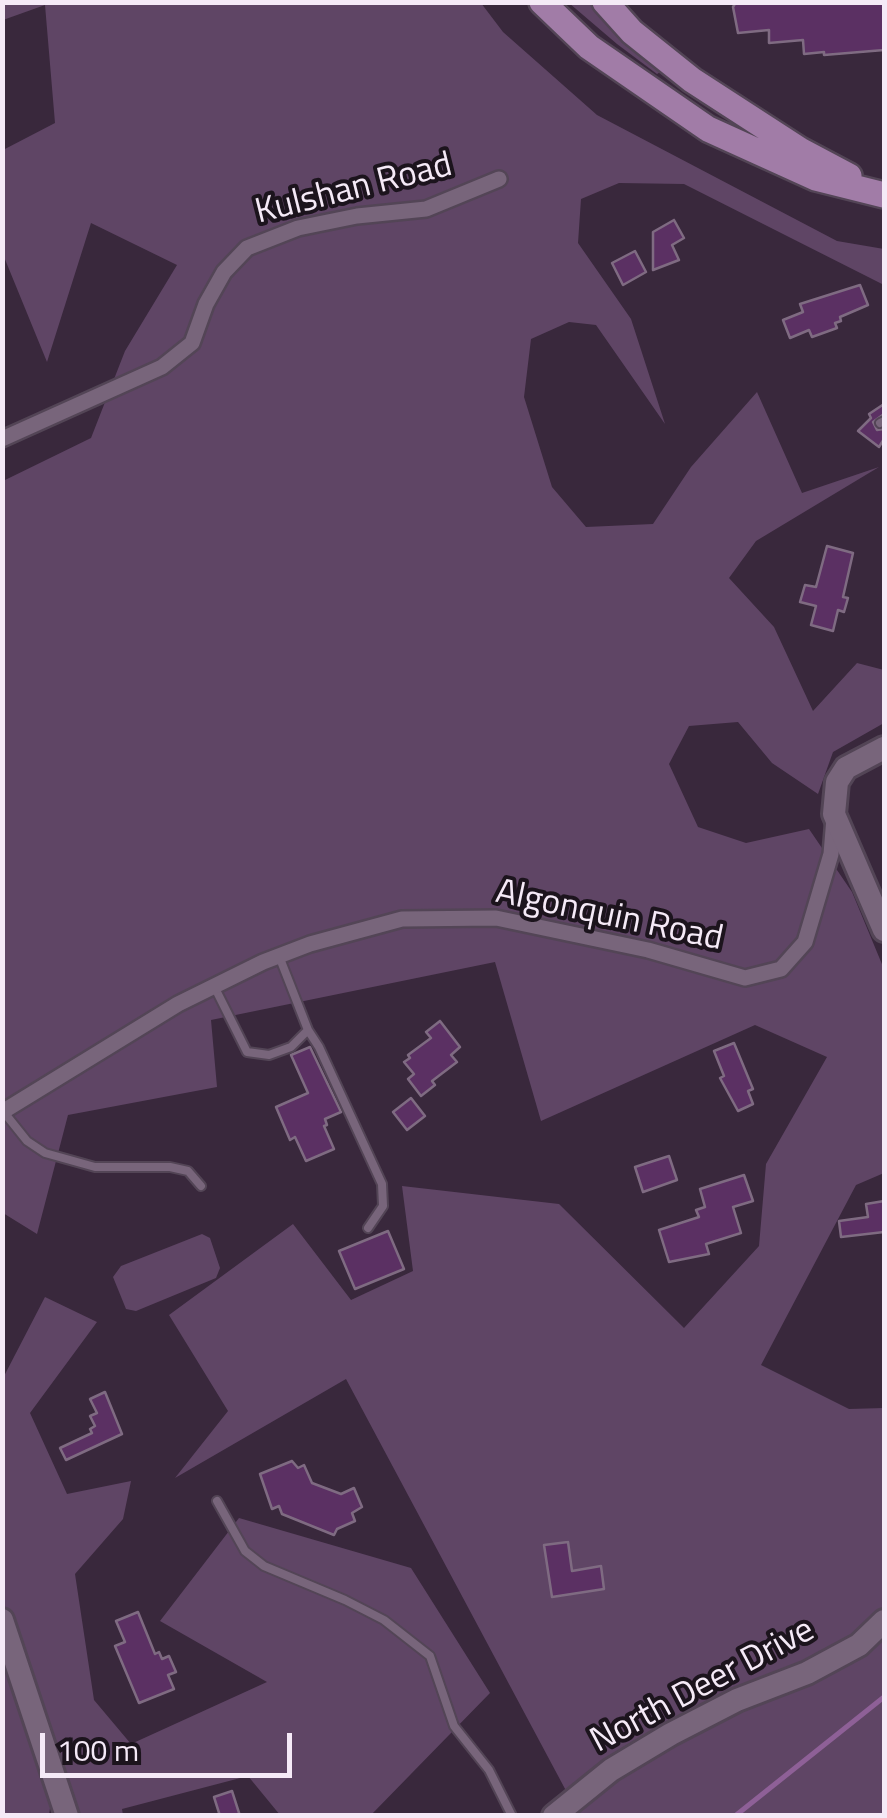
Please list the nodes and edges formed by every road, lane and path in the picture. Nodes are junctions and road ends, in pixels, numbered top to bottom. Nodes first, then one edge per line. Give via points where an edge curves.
1 (542, 2) edge
2 (605, 2) edge
3 (499, 179) dead end
4 (884, 195) edge
5 (2, 439) edge
6 (884, 748) edge
7 (834, 814) junction
8 (884, 930) edge
9 (279, 956) junction
10 (214, 986) junction
11 (308, 1030) junction
12 (3, 1112) edge
13 (201, 1186) dead end
14 (368, 1228) dead end
15 (217, 1501) dead end
16 (2, 1620) edge
17 (884, 1621) edge
18 (67, 1816) edge
19 (512, 1816) edge
20 (554, 1816) edge

1 - 4 main road via 589,47 708,129 816,178
2 - 4 main road via 723,102
3 - 5 street, Kulshan Road via 426,209 298,228 247,248 224,272 192,343 162,367
6 - 7 street via 846,768 837,782
7 - 8 street
7 - 9 street, Algonquin Road via 831,854 805,942 781,969 744,978 496,918 402,919
9 - 10 street, Algonquin Road
9 - 11 lane
10 - 11 lane via 247,1052 269,1055 292,1047
10 - 12 street, Algonquin Road
11 - 14 lane via 382,1184 383,1206
12 - 13 lane via 45,1153 95,1167 170,1167 188,1171
15 - 19 lane via 245,1551 264,1566 384,1620 430,1656 454,1726 490,1770
16 - 18 street
17 - 20 street, North Deer Drive via 859,1645 737,1700 611,1770

